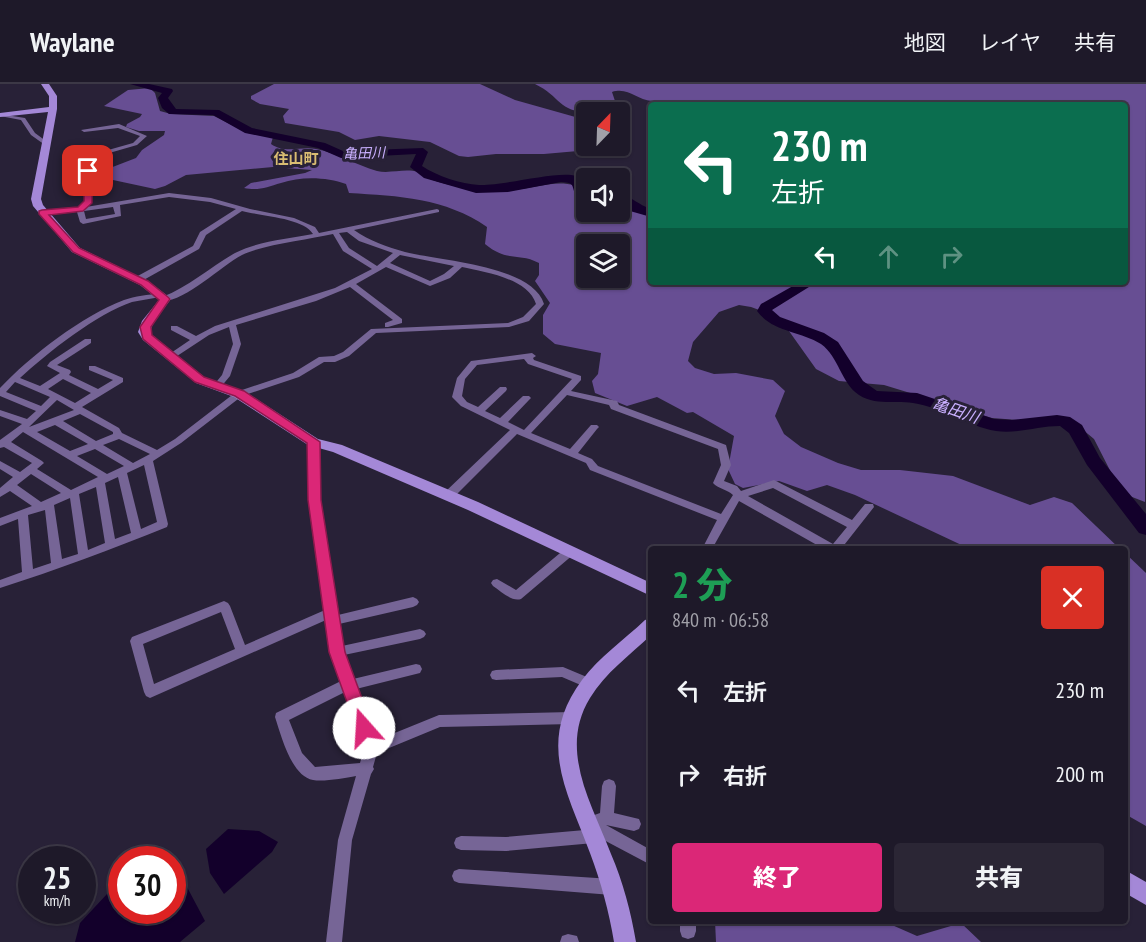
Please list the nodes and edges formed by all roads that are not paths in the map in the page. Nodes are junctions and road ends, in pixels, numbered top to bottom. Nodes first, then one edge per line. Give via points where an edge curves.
1 (45, 84) edge
2 (53, 109) junction
3 (0, 115) edge
4 (84, 130) dead end
5 (47, 144) junction
6 (116, 205) junction
7 (80, 209) junction
8 (241, 209) junction
9 (437, 211) dead end
10 (42, 213) junction
11 (349, 230) junction
12 (335, 232) junction
13 (317, 236) junction
14 (399, 252) junction
15 (385, 264) junction
16 (461, 264) junction
17 (376, 269) junction
18 (137, 280) junction
19 (349, 284) junction
20 (162, 297) junction
21 (232, 324) junction
22 (174, 328) dead end
23 (374, 331) junction
24 (197, 340) junction
25 (87, 341) dead end
26 (171, 357) junction
27 (92, 368) dead end
28 (62, 375) junction
29 (13, 378) junction
30 (217, 386) junction
31 (503, 389) dead end
32 (41, 390) junction
33 (566, 392) junction
34 (0, 393) edge
35 (98, 393) junction
36 (239, 394) junction
37 (56, 396) junction
38 (526, 398) dead end
39 (40, 409) junction
40 (77, 409) junction
41 (479, 411) junction
42 (0, 413) edge
43 (56, 421) junction
44 (502, 422) junction
45 (28, 427) junction
46 (594, 427) dead end
47 (521, 432) junction
48 (119, 435) junction
49 (3, 440) edge
50 (313, 442) junction
51 (94, 445) junction
52 (572, 454) junction
53 (70, 455) junction
54 (153, 457) junction
55 (0, 464) edge
56 (128, 469) junction
57 (31, 470) junction
58 (20, 477) junction
59 (103, 480) junction
60 (9, 485) junction
61 (0, 493) edge
62 (72, 494) junction
63 (449, 495) junction
64 (739, 496) junction
65 (45, 505) junction
66 (869, 507) dead end
67 (23, 514) junction
68 (3, 518) edge
69 (724, 519) junction
70 (854, 526) junction
71 (137, 536) junction
72 (111, 546) junction
73 (709, 546) edge
74 (829, 546) edge
75 (837, 546) edge
76 (570, 551) junction
77 (84, 556) junction
78 (57, 566) junction
79 (28, 575) junction
80 (497, 583) dead end
81 (0, 584) edge
82 (648, 589) edge
83 (413, 602) dead end
84 (333, 617) junction
85 (648, 628) edge
86 (420, 634) dead end
87 (242, 651) junction
88 (337, 652) junction
89 (416, 669) dead end
90 (496, 675) dead end
91 (590, 684) junction
92 (348, 685) junction
93 (571, 718) junction
94 (371, 749) junction
95 (367, 769) junction
96 (609, 786) dead end
97 (634, 824) dead end
98 (597, 826) junction
99 (461, 843) dead end
100 (648, 856) edge
101 (459, 876) dead end
102 (1128, 883) edge
103 (612, 887) junction
104 (1146, 894) edge
105 (334, 942) edge
106 (625, 942) edge

1 - 2 street via 53,96
2 - 3 street
2 - 5 street
3 - 5 street via 23,119 33,134
4 - 7 street via 118,126 144,136 135,144 89,157 88,201
5 - 10 street via 36,199
6 - 7 street
6 - 7 street via 119,215 83,222
6 - 8 street via 169,195 211,200
7 - 10 street
8 - 13 street via 292,219 313,228
8 - 18 street via 203,234 196,247
9 - 11 street
10 - 18 street via 76,250
11 - 12 street
11 - 14 street via 358,239
12 - 13 street
12 - 17 street via 346,249
13 - 20 street via 245,251 181,294
14 - 15 street
14 - 16 street
15 - 16 street via 430,284
15 - 17 street
16 - 23 street via 521,282 538,298 538,308 526,319 509,325
17 - 19 street
18 - 20 street
19 - 21 street
19 - 23 street via 399,321
20 - 26 street via 144,332
20 - 29 street via 128,301 64,340
21 - 24 street
21 - 30 street via 237,344 226,376
22 - 24 street
23 - 36 street via 346,354 335,359 322,358 296,375
24 - 26 street
25 - 28 street via 51,366 67,372
26 - 30 street via 200,380
27 - 35 street via 120,380
28 - 32 street
28 - 35 street
29 - 32 street
29 - 34 street
30 - 36 street
31 - 41 street
32 - 37 street
33 - 41 street via 578,378 531,362 529,357 476,363 459,383 457,397
33 - 47 street
33 - 64 street via 614,403 614,407 723,447 726,465 718,483
34 - 39 street
35 - 40 street
36 - 50 street
36 - 54 street
37 - 39 street
37 - 40 street
38 - 44 street
39 - 45 street
40 - 43 street
40 - 48 street
41 - 44 street
42 - 45 street
43 - 45 street
43 - 51 street
44 - 47 street
45 - 49 street
45 - 53 street
46 - 52 street
47 - 52 street
47 - 63 street
48 - 51 street
48 - 54 street
49 - 57 street via 39,463
50 - 63 street via 337,448
50 - 84 street via 315,500
51 - 53 street
51 - 56 street
52 - 69 street via 589,460 594,468
53 - 59 street
54 - 56 street
54 - 71 street via 163,524
55 - 58 street
56 - 59 street
56 - 71 street
57 - 58 street
57 - 62 street
58 - 60 street
59 - 62 street
59 - 72 street
60 - 61 street
60 - 65 street
62 - 65 street
62 - 77 street
63 - 76 street
64 - 69 street
64 - 70 street via 774,484
64 - 74 street
65 - 67 street
65 - 78 street
66 - 70 street
67 - 68 street
67 - 79 street
69 - 73 street
70 - 75 street
71 - 72 street
72 - 77 street
76 - 80 street via 517,596
76 - 82 street
77 - 78 street
78 - 79 street
79 - 81 street
83 - 84 street
84 - 87 street
84 - 88 street
85 - 91 street
86 - 88 street
87 - 87 street via 150,692 136,641 224,606
88 - 92 street
89 - 92 street
90 - 91 street via 563,672
91 - 93 street
92 - 94 street
92 - 95 street via 281,717 299,762 308,772
93 - 94 street via 439,721
93 - 98 street via 566,744 571,782
94 - 95 street
95 - 105 street via 345,840
96 - 98 street
97 - 98 street
98 - 99 street via 506,844
98 - 100 street
98 - 103 street
101 - 103 street
102 - 104 street
103 - 106 street

